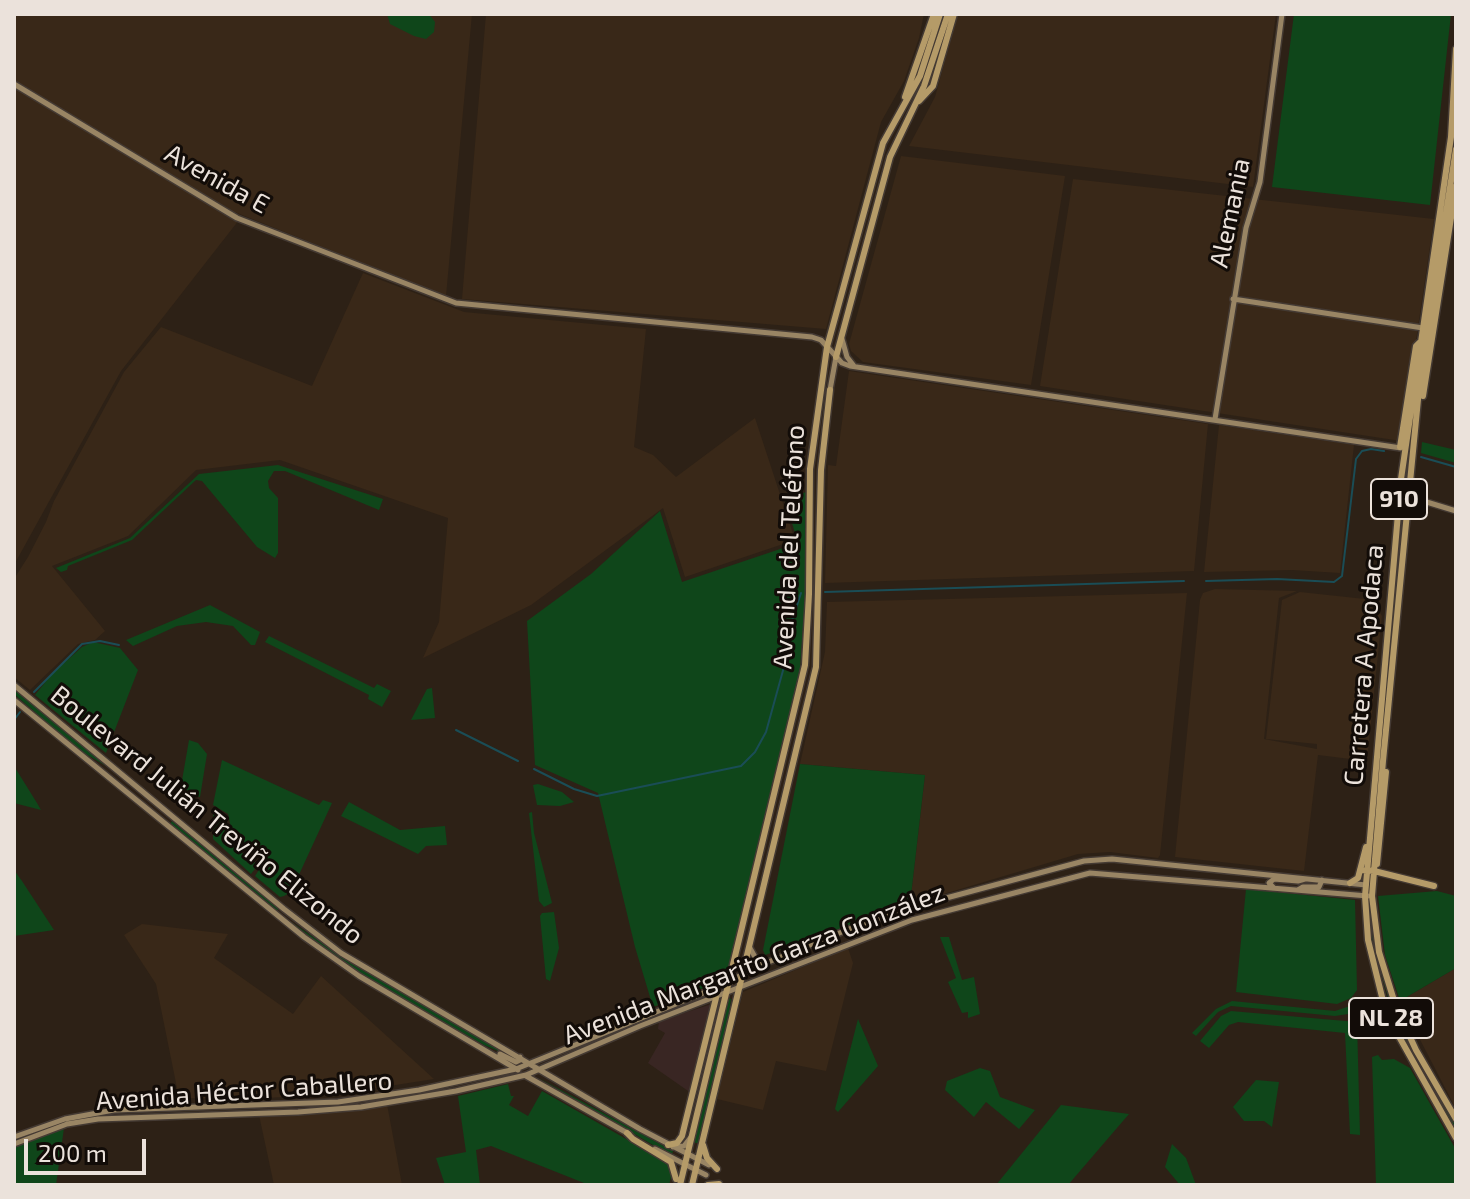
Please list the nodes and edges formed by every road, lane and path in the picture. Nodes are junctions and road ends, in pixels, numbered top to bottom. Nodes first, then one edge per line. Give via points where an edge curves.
1 (934, 14) edge
2 (940, 14) edge
3 (951, 14) edge
4 (1282, 14) edge
5 (1456, 49) edge
6 (1456, 59) edge
7 (924, 78) junction
8 (14, 84) edge
9 (916, 103) junction
10 (903, 107) junction
11 (1456, 149) edge
12 (1456, 186) edge
13 (1233, 299) junction
14 (1423, 328) junction
15 (841, 336) junction
16 (1421, 344) junction
17 (827, 347) junction
18 (836, 357) junction
19 (855, 367) junction
20 (830, 390) joint
21 (1417, 418) junction
22 (1215, 419) junction
23 (1402, 448) junction
24 (1404, 496) junction
25 (1456, 511) edge
26 (820, 593) junction
27 (809, 594) junction
28 (1399, 630) dead end
29 (14, 685) edge
30 (14, 700) edge
31 (1367, 871) junction
32 (1306, 878) junction
33 (1322, 880) junction
34 (1350, 883) junction
35 (1369, 886) junction
36 (1434, 886) dead end
37 (1276, 889) junction
38 (1298, 891) junction
39 (1369, 896) junction
40 (750, 948) junction
41 (766, 963) junction
42 (743, 974) junction
43 (730, 982) junction
44 (740, 988) junction
45 (727, 993) junction
46 (716, 998) junction
47 (480, 1046) junction
48 (519, 1055) junction
49 (502, 1059) junction
50 (530, 1063) junction
51 (516, 1069) junction
52 (538, 1069) junction
53 (499, 1073) junction
54 (526, 1075) junction
55 (194, 1108) junction
56 (194, 1116) junction
57 (1456, 1119) edge
58 (627, 1133) junction
59 (694, 1133) junction
60 (14, 1137) edge
61 (703, 1138) junction
62 (1456, 1138) edge
63 (14, 1144) edge
64 (670, 1146) junction
65 (688, 1155) junction
66 (698, 1160) junction
67 (685, 1166) junction
68 (713, 1167) joint
69 (695, 1170) junction
70 (706, 1175) dead end
71 (676, 1183) edge
72 (719, 1184) edge
73 (692, 1185) edge
74 (708, 1185) edge

1 - 10 main road
2 - 7 main road, Avenida del Teléfono
3 - 7 main road, Avenida del Teléfono
3 - 9 main road via 933,86
4 - 13 main road, Alemania via 1260,182
5 - 6 main road, 910
6 - 14 main road, Carretera A Apodaca / 910
7 - 9 main road, Avenida del Teléfono
7 - 10 main road, Avenida del Teléfono
8 - 17 main road, Avenida E via 237,218 456,303 812,337
9 - 15 main road, Avenida del Teléfono via 890,157
10 - 17 main road, Avenida del Teléfono via 880,152
11 - 14 main road, Carretera A Apodaca / 910
12 - 21 main road
13 - 14 main road
13 - 22 main road, Alemania
14 - 16 main road, Carretera A Apodaca / 910
15 - 18 main road, Avenida del Teléfono
15 - 19 main road
16 - 21 main road, Carretera A Apodaca / 910
16 - 23 main road, Carretera A Apodaca / 910
17 - 18 main road
17 - 27 main road, Avenida del Teléfono via 810,469
18 - 19 main road
18 - 20 main road, Avenida del Teléfono
19 - 22 main road
20 - 26 main road, Avenida del Teléfono via 821,470
21 - 24 main road, Carretera A Apodaca / 910
22 - 23 main road
23 - 24 main road, Carretera A Apodaca / 910
24 - 25 main road
24 - 31 main road, Carretera A Apodaca / 910
24 - 31 main road, Carretera A Apodaca / 910
26 - 27 main road
26 - 40 main road, Avenida del Teléfono via 816,667
27 - 43 main road, Avenida del Teléfono via 805,665
28 - 31 main road via 1379,855
29 - 48 main road, Boulevard Julián Treviño Elizondo via 320,937
30 - 47 main road, Boulevard Julián Treviño Elizondo via 304,937 359,976
31 - 34 main road
31 - 35 main road, Carretera A Apodaca / 910
31 - 36 main road
32 - 33 main road, Avenida Margarito Garza González
32 - 37 main road via 1274,879 1269,883
32 - 41 main road, Avenida Margarito Garza González via 1092,860 909,908
33 - 34 main road, Avenida Margarito Garza González
33 - 38 main road via 1319,887
34 - 35 main road, Avenida Margarito Garza González
35 - 39 main road, NL 28
37 - 38 main road, Avenida Margarito Garza González
37 - 44 main road, Avenida Margarito Garza González via 1090,873 912,920
38 - 39 main road, Avenida Margarito Garza González
39 - 57 main road, NL 28 via 1396,1007
39 - 62 main road, NL 28 via 1368,940 1383,1001
40 - 41 main road
40 - 42 main road, Avenida del Teléfono
41 - 42 main road, Avenida Margarito Garza González
42 - 43 main road, Avenida Margarito Garza González
42 - 44 main road, Avenida del Teléfono
43 - 45 main road, Avenida del Teléfono
43 - 50 main road, Avenida Margarito Garza González
44 - 45 main road, Avenida Margarito Garza González
44 - 61 main road, Avenida del Teléfono
45 - 46 main road, Avenida Margarito Garza González
45 - 59 main road, Avenida del Teléfono
46 - 52 main road, Avenida Margarito Garza González
46 - 64 main road via 682,1136
47 - 48 main road via 516,1062
47 - 49 main road, Boulevard Julián Treviño Elizondo
48 - 50 main road, Boulevard Julián Treviño Elizondo
49 - 51 main road, Boulevard Julián Treviño Elizondo
49 - 53 main road
50 - 51 main road, Avenida Margarito Garza González
50 - 52 main road, Boulevard Julián Treviño Elizondo
51 - 53 main road, Avenida Héctor Caballero
51 - 54 main road, Boulevard Julián Treviño Elizondo
52 - 54 main road, Avenida Margarito Garza González
52 - 64 main road, Boulevard Julián Treviño Elizondo
53 - 55 main road, Avenida Héctor Caballero via 338,1102
54 - 56 main road, Avenida Héctor Caballero via 361,1107
54 - 58 main road, Boulevard Julián Treviño Elizondo
55 - 56 main road
55 - 60 main road, Avenida Héctor Caballero via 90,1113
56 - 63 main road, Avenida Héctor Caballero via 98,1119 67,1124
58 - 67 main road, Boulevard Julián Treviño Elizondo
58 - 71 main road via 671,1162
59 - 64 main road via 684,1146
59 - 65 main road, Avenida del Teléfono
61 - 66 main road, Avenida del Teléfono
61 - 68 main road
64 - 65 main road, Boulevard Julián Treviño Elizondo
65 - 66 main road, Boulevard Julián Treviño Elizondo
65 - 67 main road, Avenida del Teléfono
66 - 68 main road, Boulevard Julián Treviño Elizondo
66 - 69 main road, Avenida del Teléfono
67 - 69 main road, Boulevard Julián Treviño Elizondo
67 - 71 main road, Avenida del Teléfono
69 - 70 main road, Boulevard Julián Treviño Elizondo
69 - 73 main road, Avenida del Teléfono
72 - 74 main road

